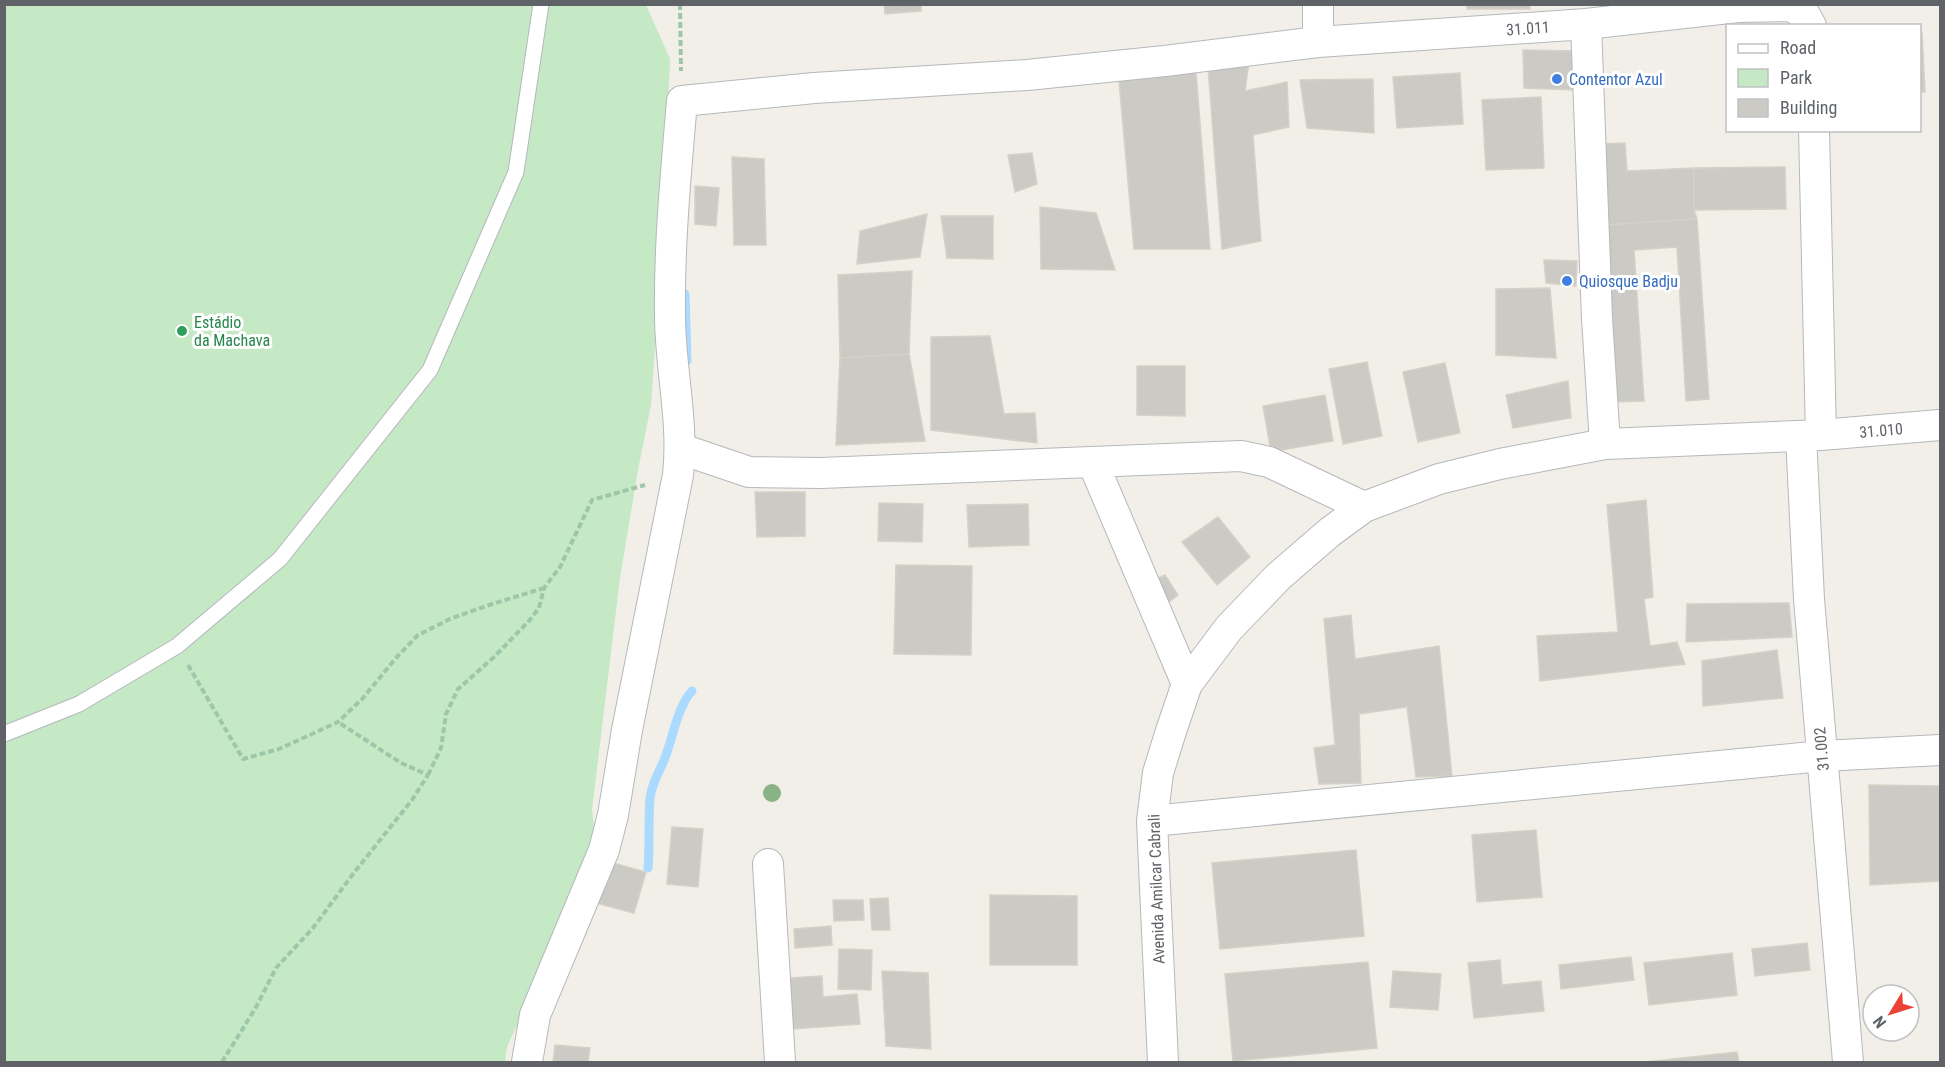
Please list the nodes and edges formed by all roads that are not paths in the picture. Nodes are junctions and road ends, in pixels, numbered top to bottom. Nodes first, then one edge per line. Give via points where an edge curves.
1 (541, 4) edge
2 (1318, 4) edge
3 (1738, 6) edge
4 (1586, 24) junction
5 (1810, 24) edge
6 (1318, 42) junction
7 (1814, 132) edge
8 (1941, 425) edge
9 (1811, 435) junction
10 (1605, 444) junction
11 (680, 462) junction
12 (1093, 463) junction
13 (1364, 507) junction
14 (1187, 684) junction
15 (4, 734) edge
16 (1941, 750) edge
17 (1821, 756) junction
18 (1152, 821) junction
19 (768, 864) dead end
20 (526, 1062) edge
21 (780, 1062) edge
22 (1163, 1062) edge
23 (1848, 1062) edge

1 - 15 lane via 516,172 430,370 280,559 177,646 80,704
2 - 6 street
3 - 4 street, 31.011
3 - 5 street, 31.011 via 1791,6 1805,15
4 - 6 street, 31.011
4 - 10 street
6 - 11 street, 31.011 via 1027,75 814,88 682,101 670,317
7 - 9 street, 31.002
8 - 9 street, 31.010
9 - 10 street, 31.010
9 - 17 street, 31.002 via 1809,599
10 - 13 street, Avenida Amilcar Cabrali via 1439,479
11 - 12 street via 748,472 821,473
11 - 20 street via 613,815 604,850 535,1016
12 - 13 street via 1241,456 1269,462
12 - 14 street
13 - 14 street, Avenida Amilcar Cabrali via 1278,576 1229,627
14 - 18 street, Avenida Amilcar Cabrali via 1158,773
16 - 17 street
17 - 18 street
17 - 23 street, 31.002
18 - 22 street, Avenida Amilcar Cabrali
19 - 21 street

